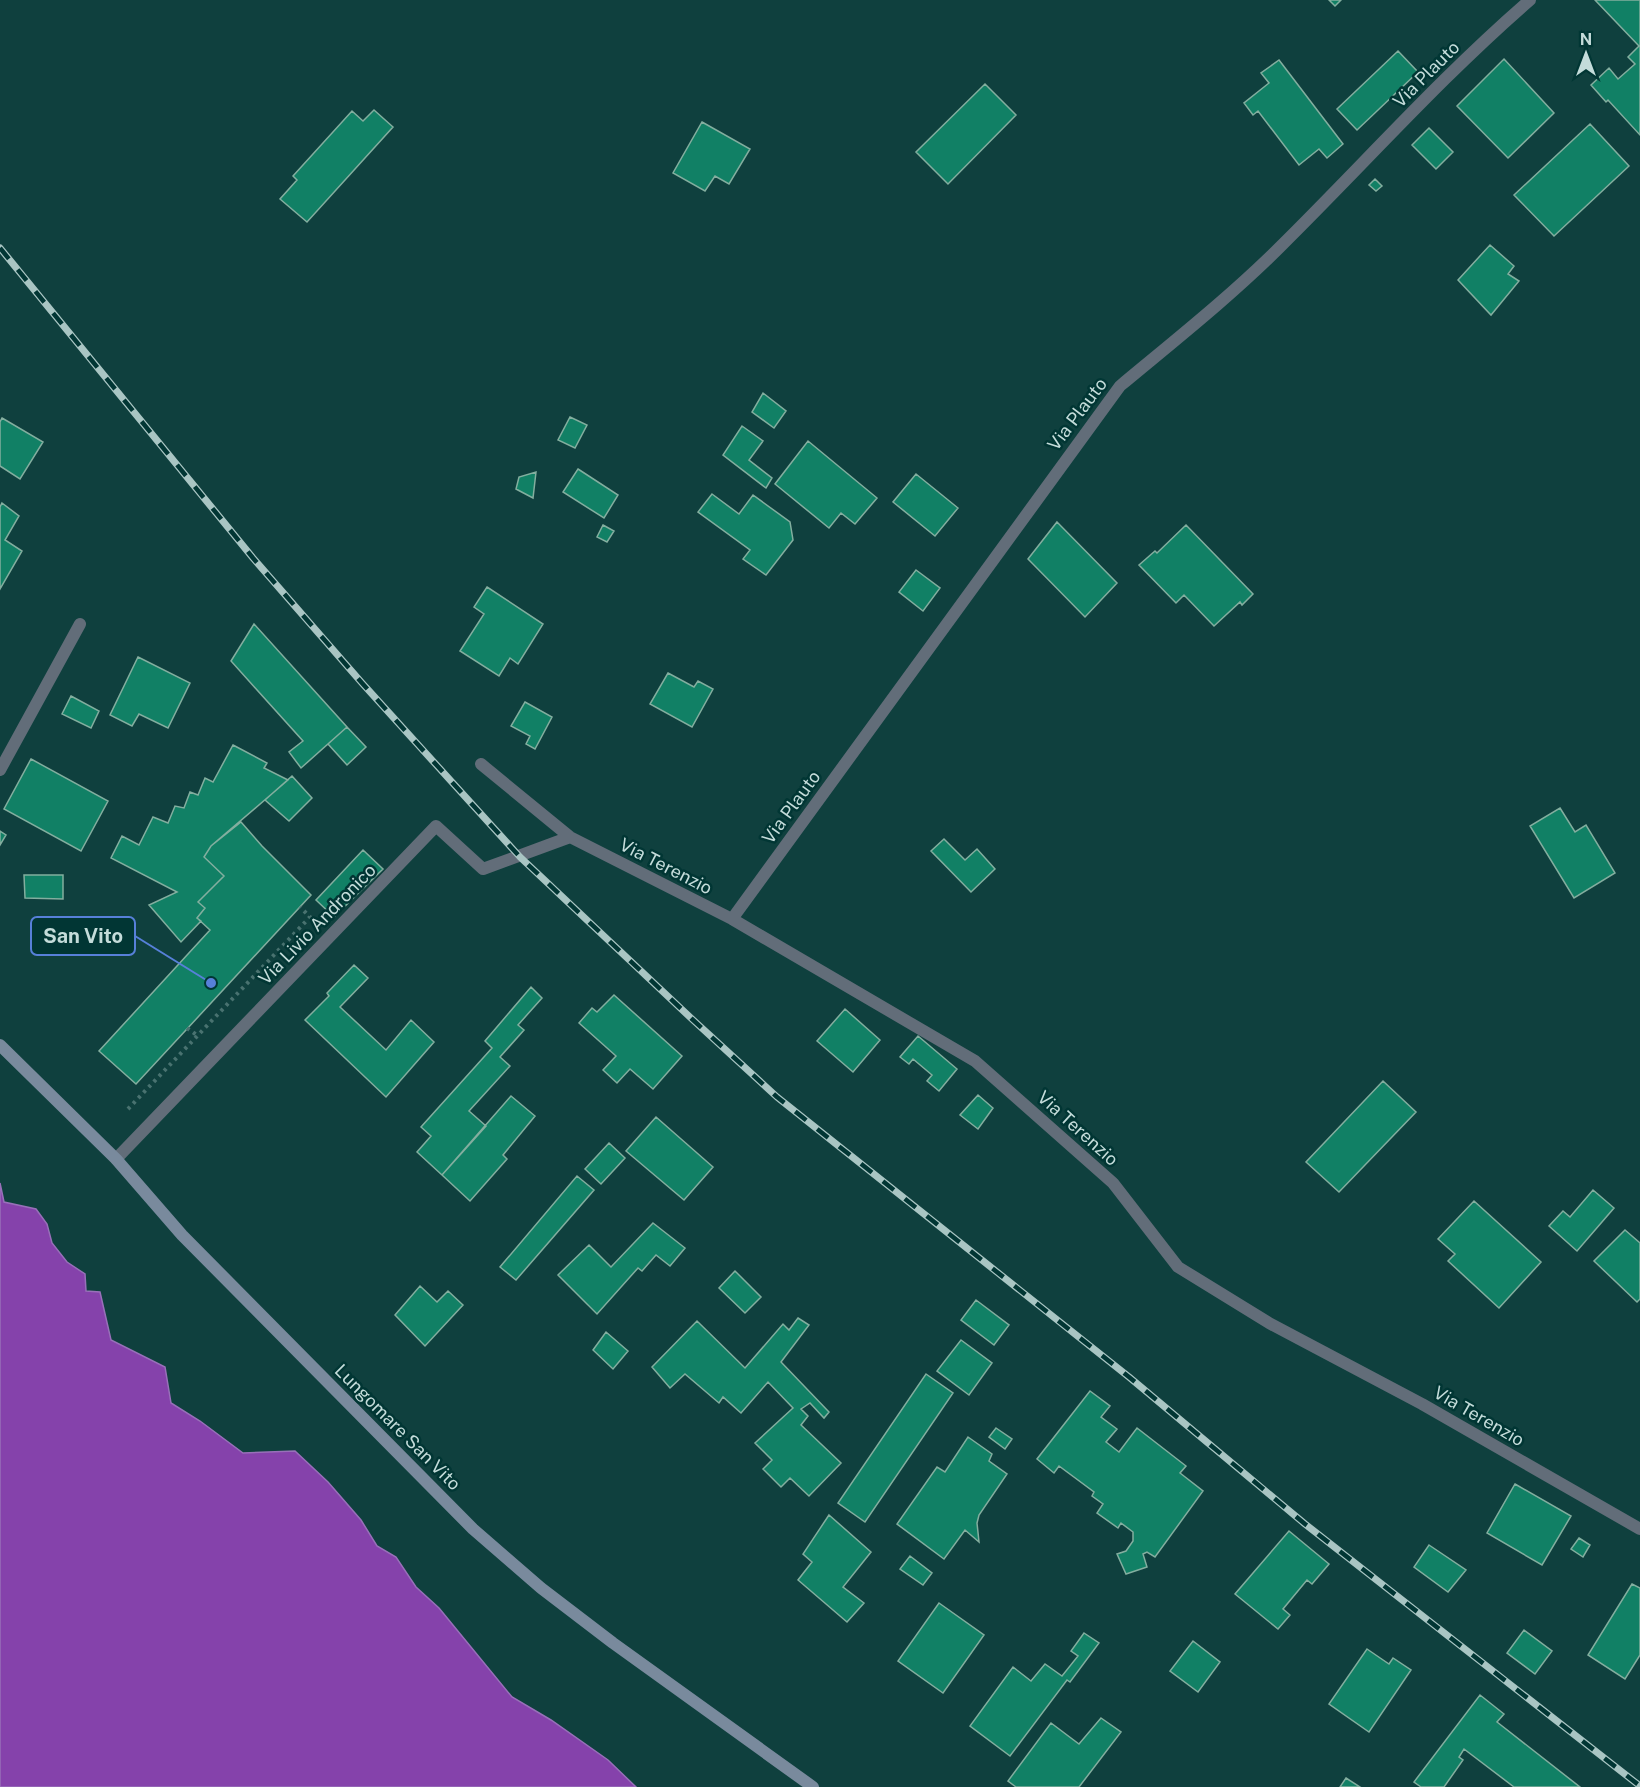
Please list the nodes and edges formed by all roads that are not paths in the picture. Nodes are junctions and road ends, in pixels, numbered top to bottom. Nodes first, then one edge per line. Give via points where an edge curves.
1 (1530, 0) edge
2 (80, 624) dead end
3 (481, 764) dead end
4 (0, 770) edge
5 (570, 837) junction
6 (732, 919) junction
7 (0, 1045) edge
8 (116, 1159) junction
9 (1640, 1529) edge
10 (813, 1787) edge

1 - 6 street, Via Plauto via 1491,34 1280,249 1120,386
2 - 4 street
3 - 5 street, Via Terenzio
5 - 6 street, Via Terenzio
5 - 8 street, Via Livio Andronico via 483,869 436,826
6 - 9 street, Via Terenzio via 975,1060 1113,1183 1178,1267 1269,1323 1422,1404
7 - 8 main road, Lungomare San Vito
8 - 10 main road, Lungomare San Vito via 182,1235 472,1529 595,1630

